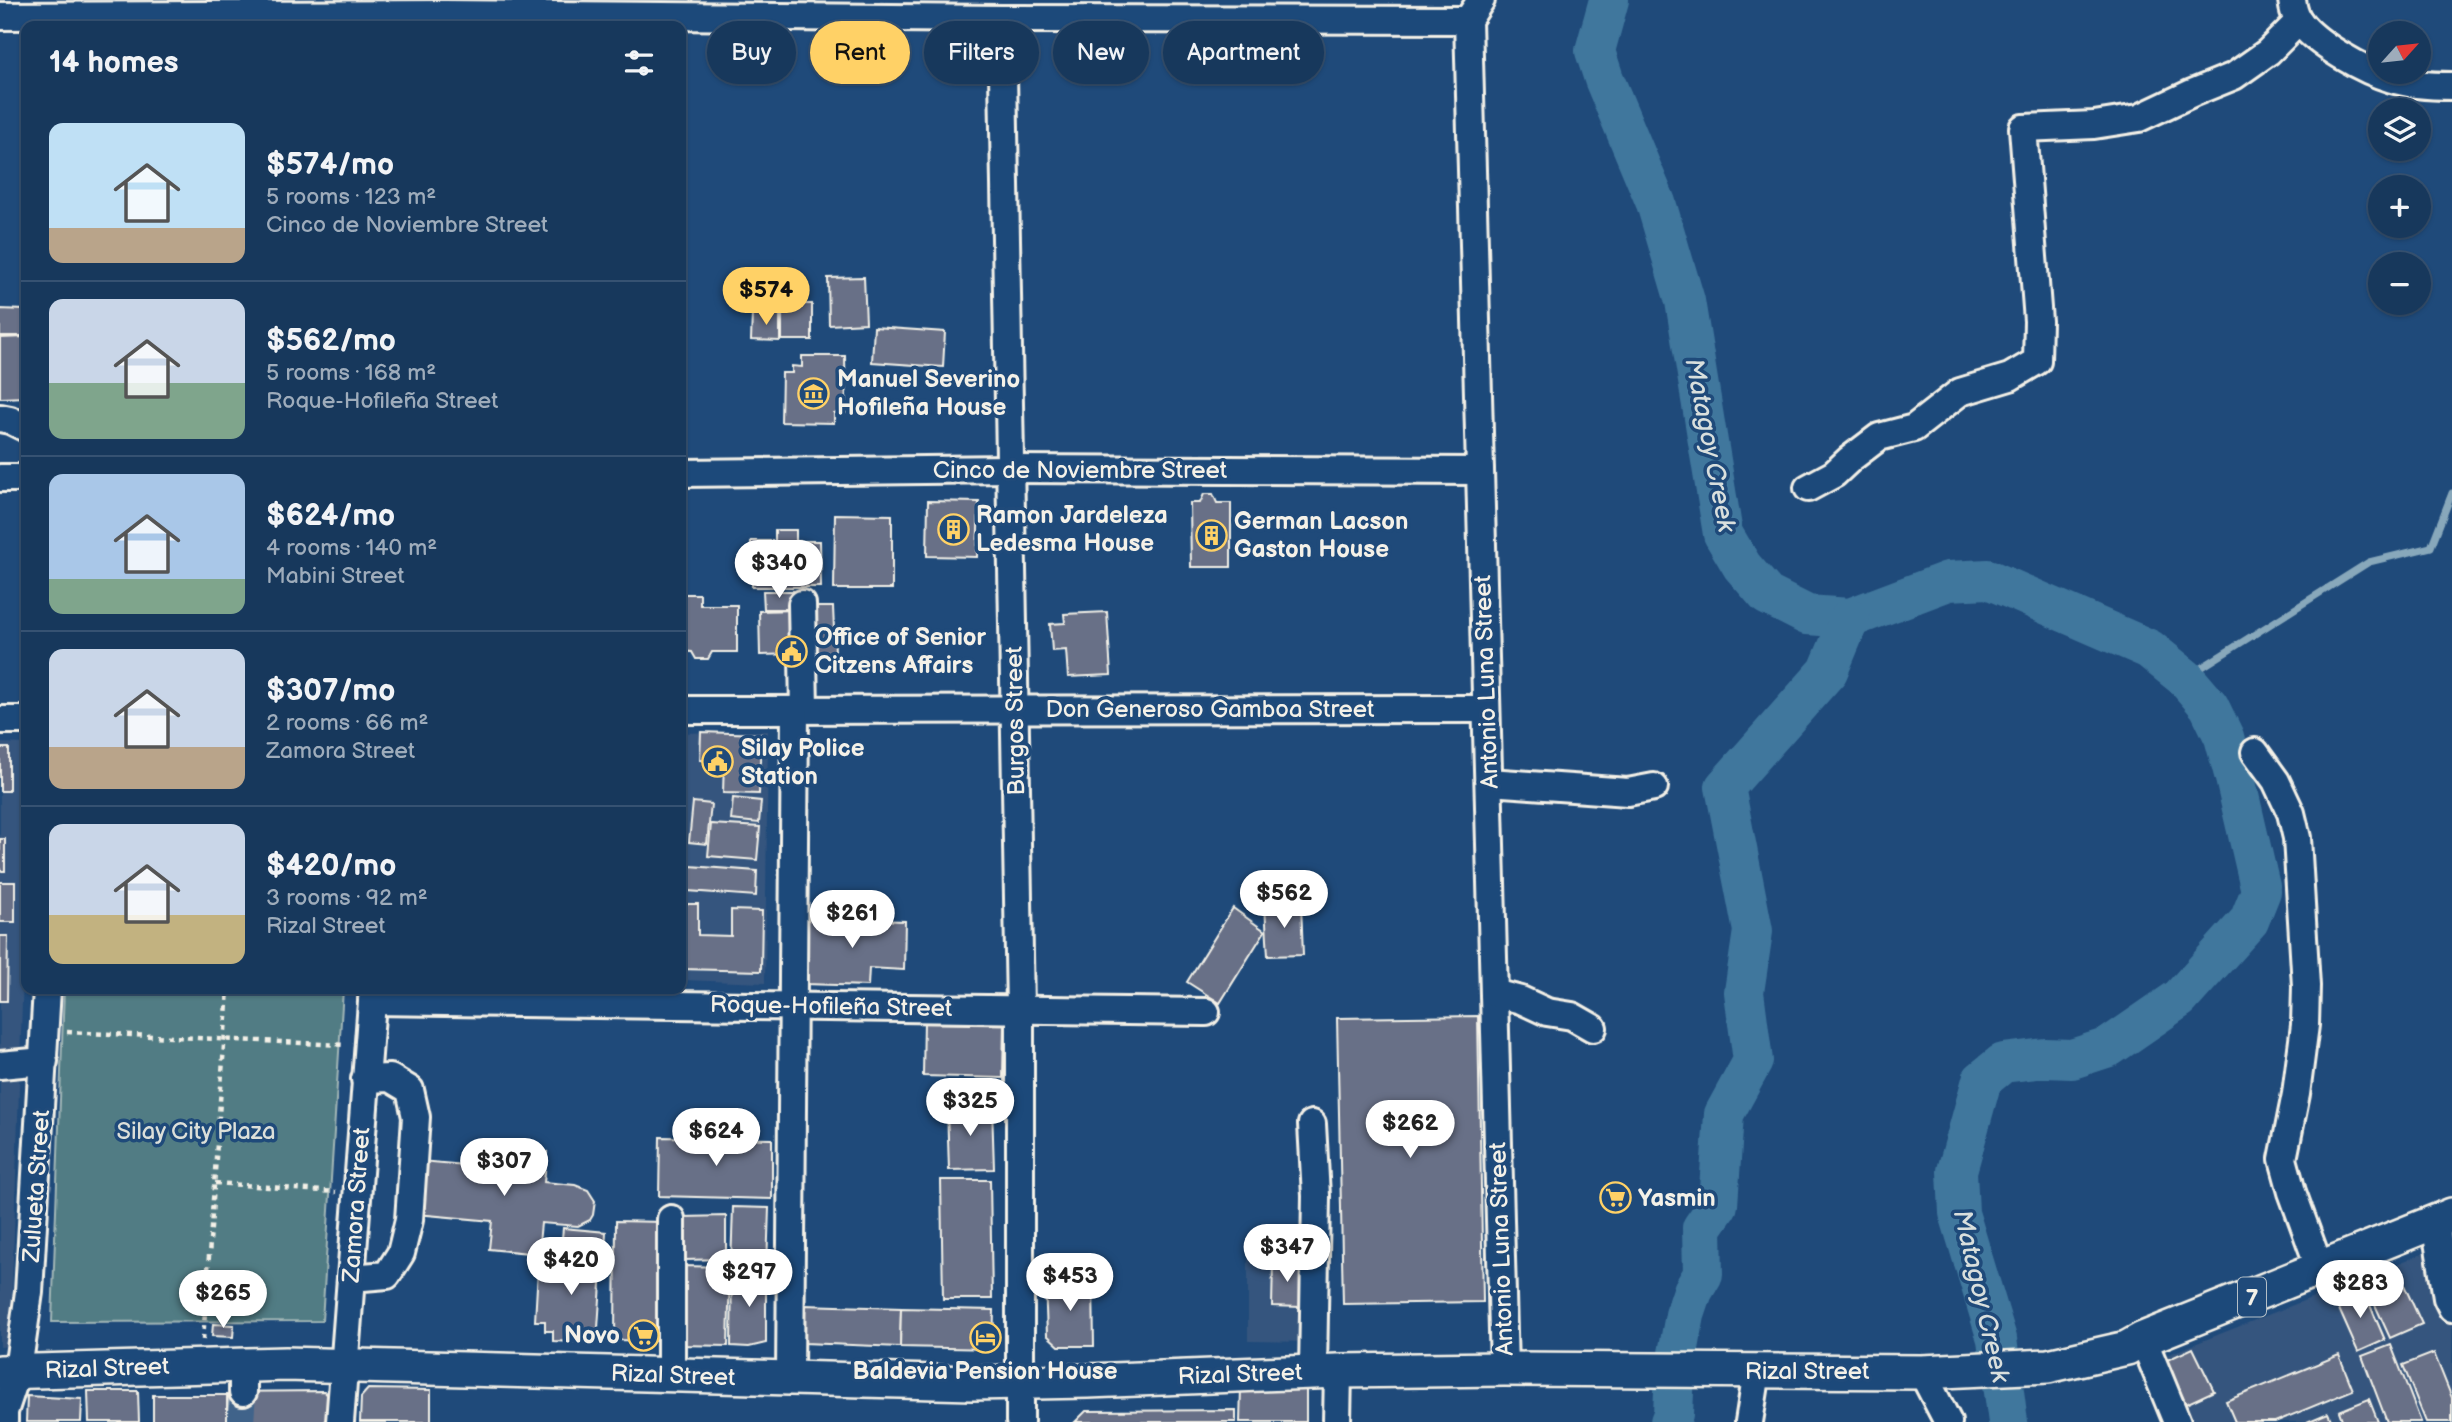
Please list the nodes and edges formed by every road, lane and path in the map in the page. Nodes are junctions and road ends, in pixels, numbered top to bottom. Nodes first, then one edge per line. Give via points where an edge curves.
1 (1474, 10) edge
2 (2295, 10) edge
3 (445, 13) edge
4 (0, 16) edge
5 (1002, 19) junction
6 (119, 21) edge
7 (2452, 86) edge
8 (0, 418) edge
9 (21, 426) edge
10 (1010, 469) junction
11 (1480, 471) junction
12 (686, 473) edge
13 (0, 478) edge
14 (21, 478) edge
15 (1808, 488) dead end
16 (802, 604) dead end
17 (800, 709) junction
18 (1014, 709) junction
19 (1486, 709) junction
20 (686, 710) edge
21 (0, 720) edge
22 (21, 720) edge
23 (2255, 752) dead end
24 (1489, 782) junction
25 (1654, 787) dead end
26 (1494, 993) junction
27 (47, 994) edge
28 (228, 994) edge
29 (372, 995) edge
30 (793, 1006) junction
31 (1020, 1008) junction
32 (1206, 1012) dead end
33 (1593, 1028) dead end
34 (45, 1031) junction
35 (226, 1039) junction
36 (368, 1046) junction
37 (44, 1061) junction
38 (0, 1065) edge
39 (365, 1079) junction
40 (1312, 1124) dead end
41 (215, 1183) junction
42 (357, 1194) junction
43 (2444, 1218) edge
44 (671, 1219) dead end
45 (2320, 1269) junction
46 (351, 1278) junction
47 (2452, 1308) edge
48 (2143, 1339) junction
49 (201, 1365) junction
50 (345, 1366) junction
51 (1504, 1369) junction
52 (9, 1371) edge
53 (1324, 1371) junction
54 (1757, 1371) junction
55 (1922, 1371) junction
56 (671, 1375) junction
57 (790, 1378) junction
58 (1019, 1382) junction
59 (4, 1422) edge
60 (340, 1422) edge
61 (1020, 1422) edge
62 (1321, 1422) edge
63 (1337, 1422) edge
64 (1749, 1422) edge
65 (1948, 1422) edge
66 (2177, 1422) edge

1 - 5 street
1 - 11 street, Antonio Luna Street
2 - 7 street via 2329,47 2359,65 2391,79
2 - 15 street via 2268,52 2234,76 2139,118 2023,128 2037,361 2010,377 1960,392 1914,428 1879,437 1834,474
3 - 5 street
3 - 6 street
4 - 6 street
5 - 10 street, Burgos Street
8 - 9 street
10 - 11 street, Cinco de Noviembre Street
10 - 12 street, Cinco de Noviembre Street
10 - 18 street, Burgos Street
11 - 19 street, Antonio Luna Street
13 - 14 street
16 - 17 street
17 - 18 street, Don Generoso Gamboa Street
17 - 20 street, Don Generoso Gamboa Street
17 - 30 street
18 - 19 street, Don Generoso Gamboa Street
18 - 31 street, Burgos Street
19 - 24 street, Antonio Luna Street
21 - 22 street
23 - 45 street via 2276,781 2297,838 2305,1026 2283,1159
24 - 25 street via 1628,792
24 - 26 street, Antonio Luna Street
26 - 33 street via 1572,1016
26 - 51 street, Antonio Luna Street
27 - 34 street, Zulueta Street
28 - 35 path
29 - 30 street, Roque-Hofileña Street
29 - 36 street, Zamora Street
30 - 31 street, Roque-Hofileña Street
30 - 57 street
31 - 32 street, Roque-Hofileña Street
31 - 58 street, Burgos Street
34 - 35 path
34 - 37 street, Zulueta Street
35 - 36 path
35 - 41 path
36 - 39 street, Zamora Street
37 - 38 street
37 - 52 street, Zulueta Street via 29,1293
39 - 42 street, Zamora Street
39 - 46 street via 390,1078 410,1090 416,1117 409,1220 401,1253 387,1275
40 - 53 street
41 - 42 path
41 - 49 path
42 - 46 street, Zamora Street
43 - 45 main road, Rizal Street / 7
43 - 47 street via 2447,1298
44 - 56 street
45 - 48 main road, Rizal Street / 7
46 - 50 street, Zamora Street
48 - 55 main road, Rizal Street / 7 via 2115,1351 2048,1366
48 - 66 street
49 - 50 main road, Rizal Street / 7 via 243,1378
49 - 52 main road, Rizal Street / 7
50 - 56 main road, Rizal Street / 7
50 - 60 street, Zamora Street
51 - 53 main road, Rizal Street / 7
51 - 54 main road, Rizal Street / 7
52 - 59 street, Zulueta Street
53 - 58 main road, Rizal Street / 7
53 - 62 street
53 - 63 street
54 - 55 main road, Rizal Street / 7
54 - 64 street
55 - 65 street
56 - 57 main road, Rizal Street / 7
57 - 58 main road, Rizal Street / 7
58 - 61 street, Burgos Street

